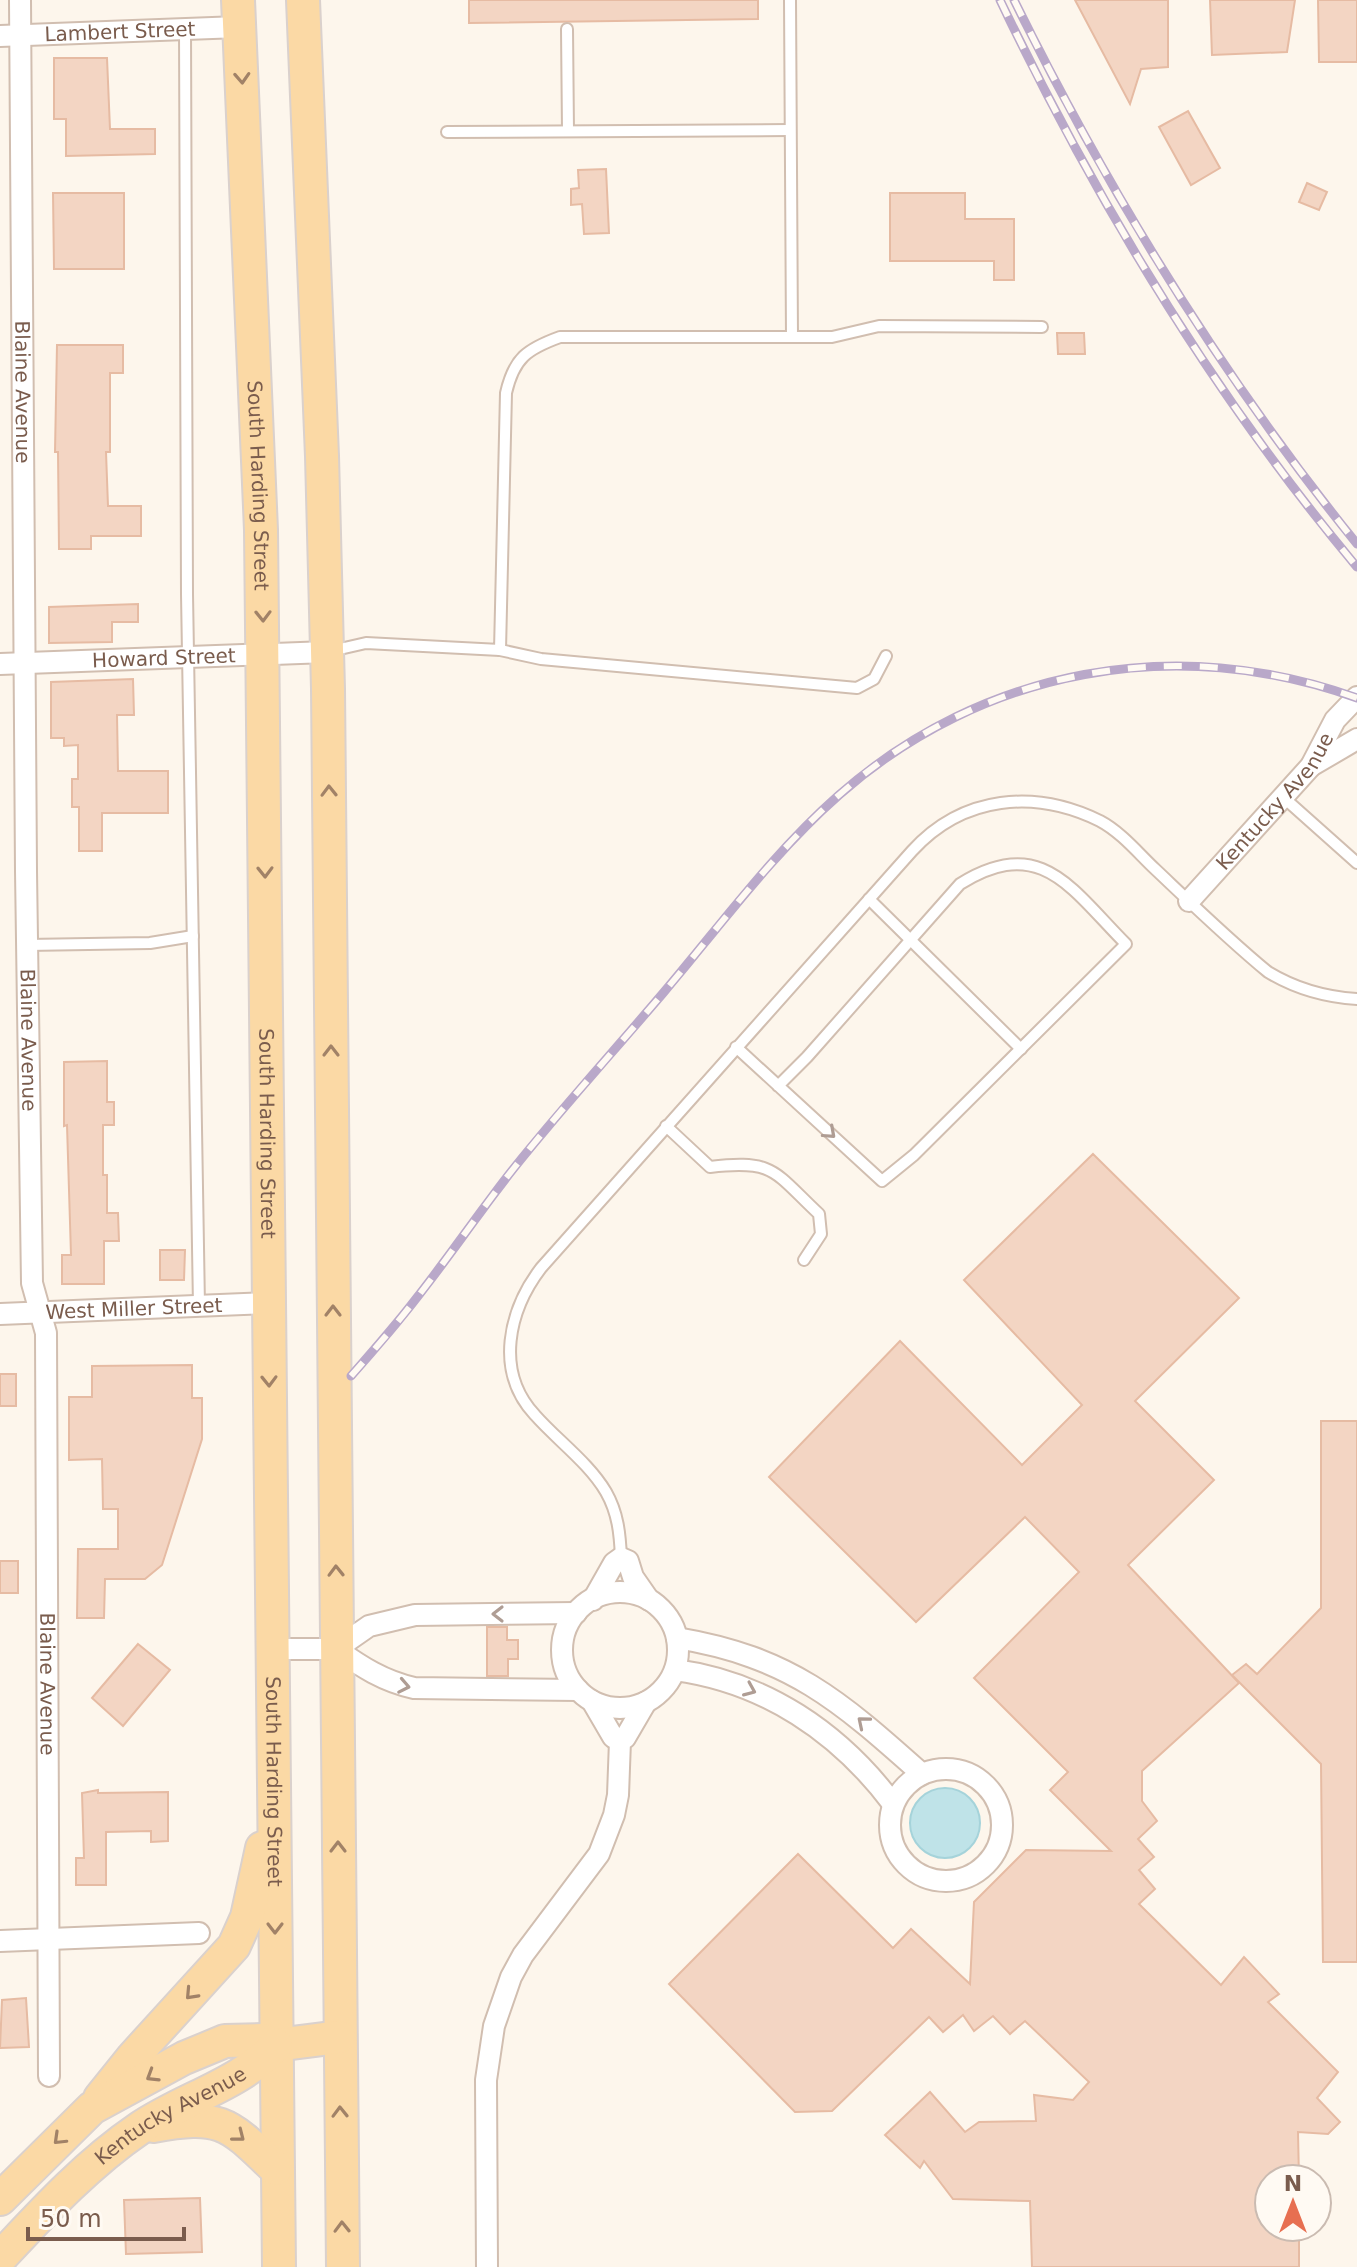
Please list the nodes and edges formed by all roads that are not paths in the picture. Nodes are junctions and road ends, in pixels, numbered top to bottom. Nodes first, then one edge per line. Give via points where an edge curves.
1 (20, 0) edge
2 (303, 0) edge
3 (790, 0) edge
4 (239, 14) edge
5 (185, 29) junction
6 (567, 29) dead end
7 (10, 35) edge
8 (790, 130) junction
9 (568, 131) junction
10 (447, 132) dead end
11 (1042, 327) dead end
12 (792, 337) junction
13 (500, 650) junction
14 (327, 652) junction
15 (264, 654) junction
16 (886, 656) dead end
17 (189, 657) junction
18 (25, 663) junction
19 (0, 664) edge
20 (1357, 697) edge
21 (1357, 739) edge
22 (1311, 766) junction
23 (1283, 797) junction
24 (1357, 863) edge
25 (869, 899) junction
26 (1189, 901) junction
27 (193, 936) junction
28 (911, 939) junction
29 (27, 945) junction
30 (1357, 999) edge
31 (736, 1047) junction
32 (1021, 1049) junction
33 (778, 1086) junction
34 (666, 1126) junction
35 (804, 1260) dead end
36 (268, 1303) junction
37 (199, 1306) junction
38 (39, 1312) junction
39 (0, 1314) edge
40 (621, 1558) junction
41 (593, 1600) junction
42 (649, 1600) junction
43 (576, 1613) junction
44 (677, 1638) junction
45 (272, 1649) junction
46 (336, 1649) junction
47 (675, 1670) junction
48 (585, 1695) junction
49 (646, 1702) junction
50 (620, 1741) junction
51 (922, 1774) junction
52 (274, 1798) junction
53 (893, 1804) junction
54 (199, 1933) dead end
55 (49, 1939) junction
56 (0, 1941) edge
57 (339, 2037) junction
58 (276, 2045) junction
59 (49, 2076) dead end
60 (92, 2108) junction
61 (138, 2129) junction
62 (276, 2169) junction
63 (0, 2199) edge
64 (0, 2258) edge
65 (279, 2267) edge
66 (343, 2267) edge
67 (487, 2267) edge

1 - 7 street, Blaine Avenue
2 - 14 main road
3 - 8 lane
4 - 5 street, Lambert Street
4 -> 15 main road, South Harding Street
5 - 7 street, Lambert Street
5 - 17 lane
6 - 9 lane
7 - 18 street, Blaine Avenue
8 - 9 lane
8 - 12 lane
9 - 10 lane
11 - 12 lane via 879,326 832,337
12 - 13 lane via 560,337 520,358 510,376 505,415
13 - 14 lane via 366,643
13 - 16 lane via 541,659 857,688 874,679
14 - 15 street, Howard Street
46 -> 14 main road
15 - 17 street, Howard Street
15 -> 36 main road, South Harding Street
17 - 18 street, Howard Street
17 - 27 lane
18 - 19 street, Howard Street
18 - 29 street, Blaine Avenue
20 - 22 street, Kentucky Avenue via 1335,720
21 - 22 street
22 - 23 street, Kentucky Avenue
23 - 24 lane
23 - 26 street, Kentucky Avenue
25 - 26 lane via 922,839 945,822 973,809 1020,801 1060,805 1099,821
25 - 28 lane
25 - 31 lane
26 - 30 lane via 1279,979
27 - 29 lane via 150,943
27 - 37 lane
28 - 32 lane
28 - 32 lane via 960,884 983,870 1032,864 1057,875 1126,944
28 - 33 lane
29 - 38 street, Blaine Avenue via 32,1283
31 - 33 lane
31 - 34 lane
33 -> 32 lane via 882,1181
34 - 35 lane via 710,1167 771,1169 819,1214 821,1234
34 - 40 lane via 531,1281 516,1309 511,1334 513,1371 524,1401 606,1493 617,1516
36 - 37 street, West Miller Street
36 -> 45 main road, South Harding Street
37 - 38 street, West Miller Street
38 - 39 street, West Miller Street
38 - 55 street, Blaine Avenue via 46,1333
40 - 41 street
40 - 42 street via 628,1561
41 - 42 street via 620,1592
41 - 43 street
42 - 44 street via 669,1619
43 -> 46 street via 415,1615 369,1626
43 - 48 street via 562,1649 565,1666
44 - 47 street
51 -> 44 street via 855,1715 796,1675 753,1656
45 - 46 street
45 - 52 main road, South Harding Street
46 -> 48 street via 373,1675 414,1688
57 -> 46 main road
47 - 49 street via 663,1690
47 -> 53 street via 735,1683 796,1712 854,1757
48 - 49 street via 619,1708
48 - 50 street
49 - 50 street
50 - 67 street via 618,1795 599,1854 523,1955 494,2026 486,2080
51 - 53 street via 906,1784
51 - 53 street via 947,1768 964,1771 993,1793 1002,1829 985,1865 954,1880 921,1875 903,1861 892,1842
52 -> 58 main road, South Harding Street
52 -> 60 main road via 247,1917 234,1946
54 - 55 street
55 - 56 street
55 - 59 street, Blaine Avenue
57 - 58 main road, Kentucky Avenue
66 -> 57 main road
58 -> 60 main road, Kentucky Avenue via 225,2041
58 - 61 main road, Kentucky Avenue via 237,2077
58 - 62 main road, South Harding Street
60 -> 63 main road, Kentucky Avenue
61 -> 62 main road via 184,2121 223,2124
61 - 64 main road, Kentucky Avenue via 78,2178
62 - 65 main road, South Harding Street

